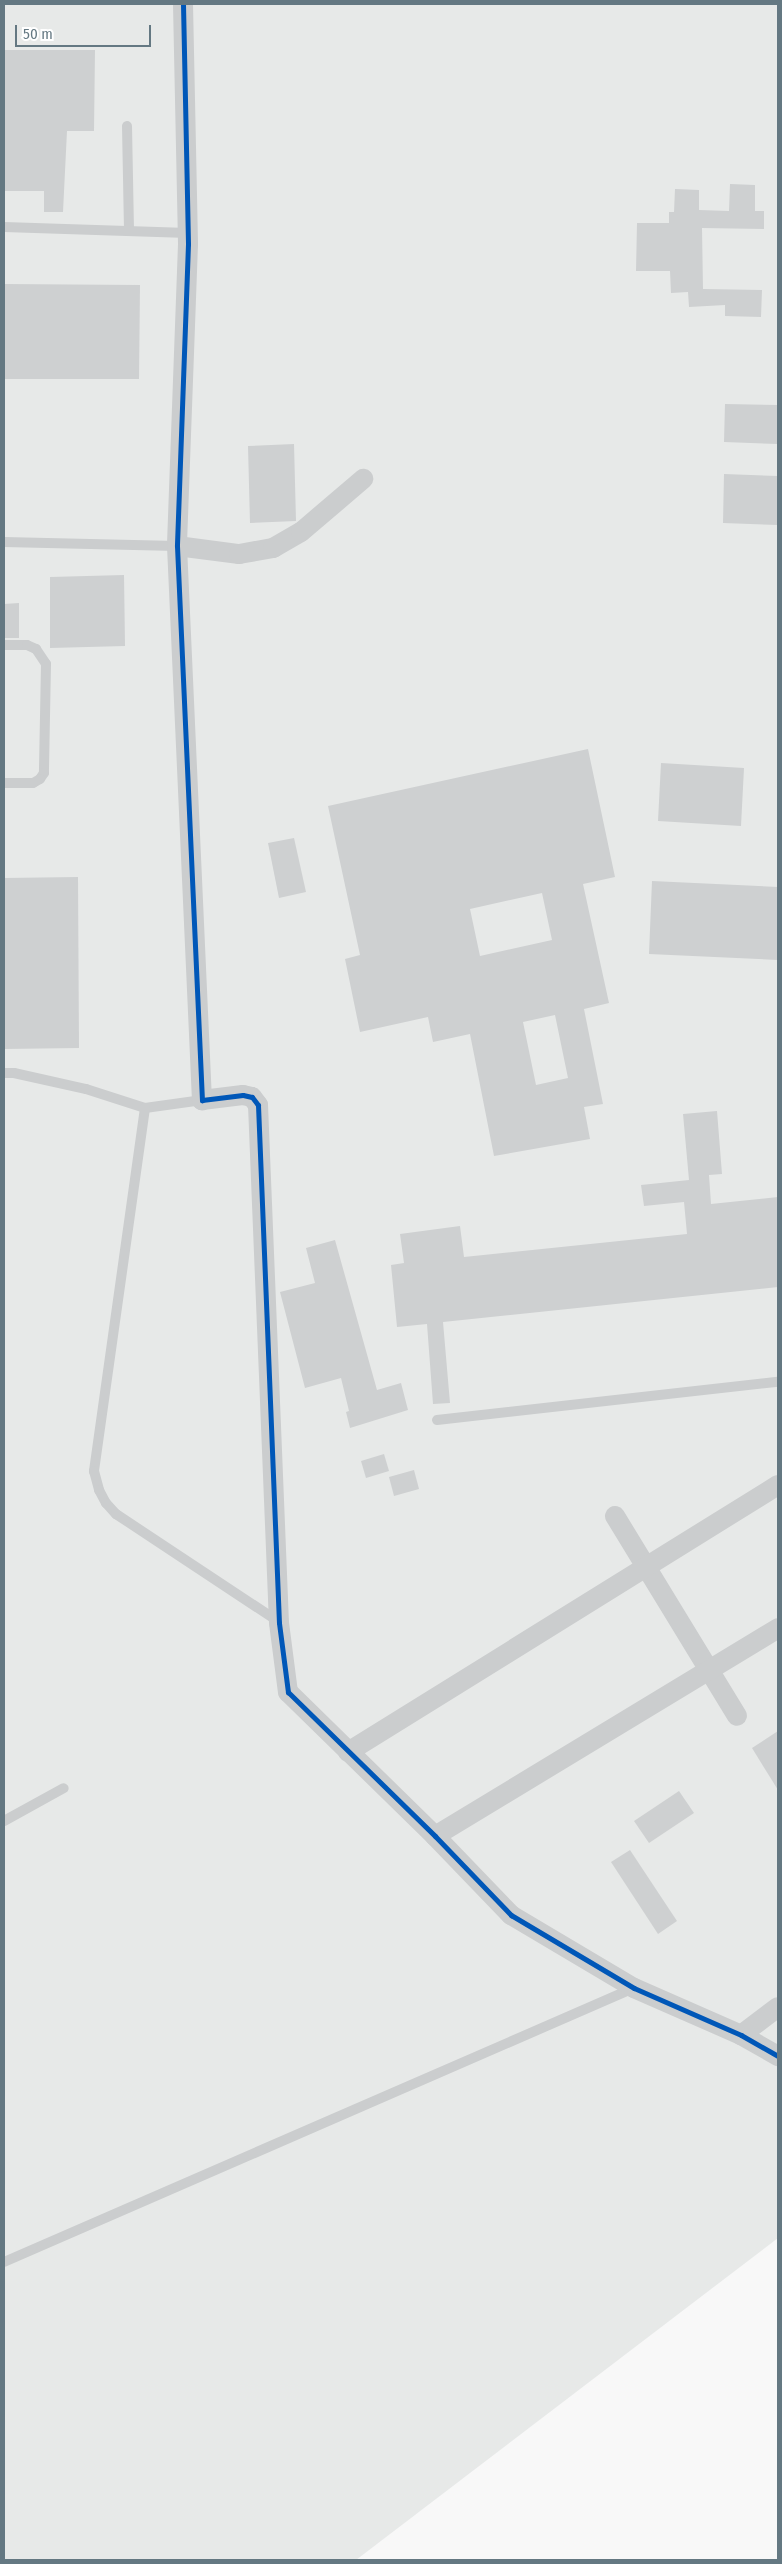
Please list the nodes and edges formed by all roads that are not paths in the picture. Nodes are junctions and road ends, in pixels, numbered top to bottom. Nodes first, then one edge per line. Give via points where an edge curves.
1 (184, 4) edge
2 (127, 126) dead end
3 (4, 227) edge
4 (129, 231) junction
5 (188, 233) junction
6 (364, 479) dead end
7 (4, 542) edge
8 (177, 546) junction
9 (4, 645) edge
10 (4, 783) edge
11 (4, 1073) edge
12 (202, 1100) junction
13 (145, 1108) junction
14 (778, 1382) edge
15 (437, 1420) dead end
16 (778, 1485) edge
17 (615, 1516) dead end
18 (646, 1567) junction
19 (280, 1623) junction
20 (778, 1628) edge
21 (708, 1670) junction
22 (737, 1716) dead end
23 (348, 1752) junction
24 (64, 1788) dead end
25 (4, 1821) edge
26 (435, 1836) junction
27 (634, 1988) junction
28 (778, 2007) edge
29 (741, 2035) junction
30 (778, 2056) edge
31 (4, 2262) edge

1 - 5 street
2 - 4 lane
3 - 4 lane
4 - 5 lane
5 - 8 street
6 - 8 street via 301,532 274,548 239,554
7 - 8 lane
8 - 12 street
9 - 10 lane via 27,645 36,649 46,664 44,773 33,783
11 - 13 lane via 86,1089
12 - 13 lane
12 - 19 street via 244,1095 252,1097 258,1105
13 - 19 lane via 94,1471 99,1490 116,1514
14 - 15 lane
16 - 18 street
17 - 18 street
18 - 21 street
18 - 23 street
19 - 23 street via 288,1692
20 - 21 street
21 - 22 street
21 - 26 street
23 - 26 street
24 - 25 lane
26 - 27 street via 511,1915
27 - 29 street
27 - 31 lane
28 - 29 street
29 - 30 street

